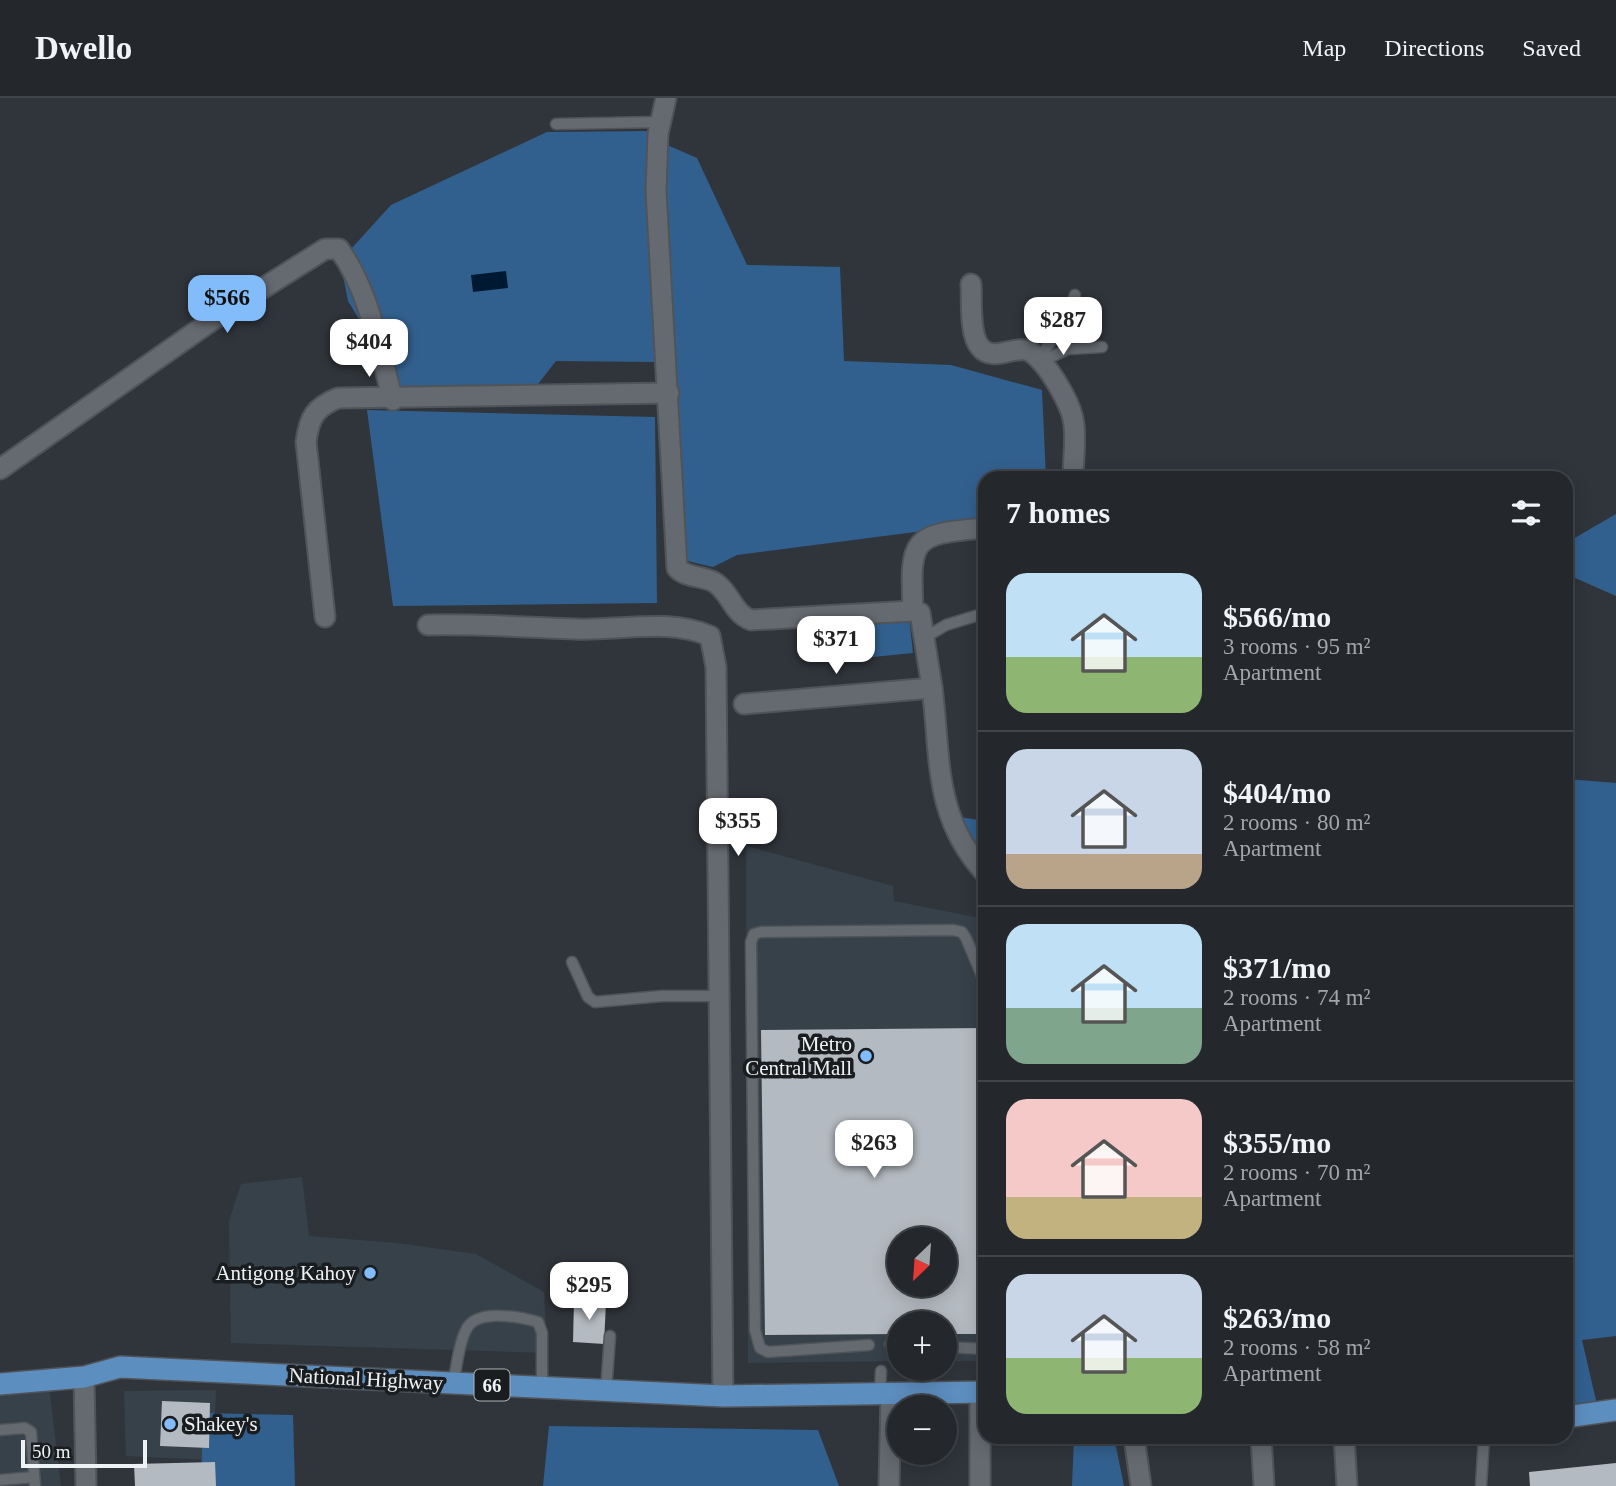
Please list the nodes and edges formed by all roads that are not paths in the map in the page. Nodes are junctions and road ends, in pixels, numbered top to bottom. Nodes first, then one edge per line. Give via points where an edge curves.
1 (666, 98) edge
2 (660, 122) junction
3 (556, 124) dead end
4 (971, 284) dead end
5 (1075, 295) dead end
6 (1102, 347) dead end
7 (1040, 359) junction
8 (669, 393) junction
9 (393, 400) junction
10 (0, 469) edge
11 (1073, 471) edge
12 (978, 529) edge
13 (913, 611) junction
14 (978, 615) edge
15 (326, 617) dead end
16 (428, 625) dead end
17 (923, 638) junction
18 (932, 688) junction
19 (744, 704) dead end
20 (978, 864) edge
21 (572, 962) dead end
22 (978, 966) edge
23 (718, 996) junction
24 (610, 1336) dead end
25 (869, 1345) dead end
26 (957, 1348) edge
27 (978, 1349) edge
28 (85, 1377) junction
29 (0, 1384) edge
30 (453, 1384) junction
31 (884, 1385) junction
32 (542, 1387) junction
33 (606, 1391) junction
34 (978, 1392) edge
35 (723, 1396) junction
36 (1616, 1410) edge
37 (1573, 1416) edge
38 (0, 1430) edge
39 (981, 1444) edge
40 (1135, 1444) edge
41 (1261, 1444) edge
42 (1344, 1444) edge
43 (1484, 1444) edge
44 (0, 1480) edge
45 (35, 1482) edge
46 (86, 1486) edge
47 (889, 1486) edge
48 (980, 1486) edge
49 (1141, 1486) edge
50 (1264, 1486) edge
51 (1347, 1486) edge
52 (1481, 1486) edge

1 - 2 street
2 - 3 lane
2 - 8 street via 658,238
4 - 7 street via 981,349 991,354 1026,350
5 - 7 lane via 1068,318
6 - 7 lane via 1069,349
7 - 11 street via 1070,407
8 - 9 street
8 - 13 street via 674,560 682,573 719,585 751,620
9 - 10 street via 367,306 350,265 339,249 325,249 211,321
9 - 15 street via 338,398 321,405 309,421 306,442
12 - 13 street via 936,535 914,549
13 - 17 street via 920,613
14 - 17 lane
16 - 23 street via 664,627 710,636 716,667
17 - 18 street
18 - 19 street
18 - 20 street via 939,777 958,840
21 - 23 lane via 588,997 595,1002
22 - 25 lane via 962,932 953,930 761,932 754,934 751,942 755,1330 760,1348 768,1352
23 - 35 street
24 - 33 lane
26 - 27 lane
28 - 29 main road, National Highway / 66
28 - 30 main road, National Highway / 66 via 120,1367
28 - 46 street
30 - 32 main road, National Highway / 66
30 - 32 lane via 466,1328 486,1318 517,1316 538,1322
31 - 34 main road, National Highway / 66
31 - 35 main road, National Highway / 66
31 - 47 street
32 - 33 main road, National Highway / 66
33 - 35 main road, National Highway / 66
36 - 37 main road
38 - 45 lane via 25,1428 31,1432
39 - 48 street
40 - 49 street
41 - 50 street
42 - 51 street
43 - 52 lane
44 - 45 lane

